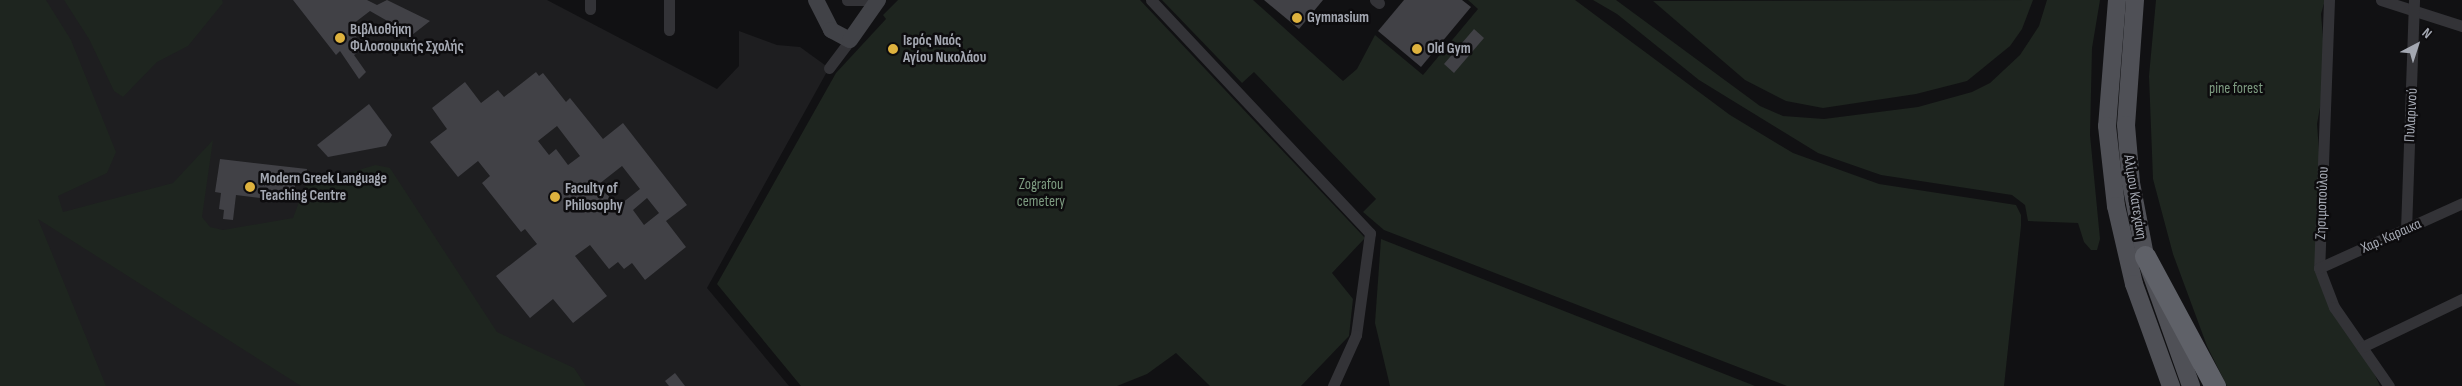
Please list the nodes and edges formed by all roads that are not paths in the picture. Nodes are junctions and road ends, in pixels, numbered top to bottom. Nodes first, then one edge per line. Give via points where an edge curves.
1 (669, 0) edge
2 (816, 0) edge
3 (847, 0) edge
4 (876, 0) edge
5 (1150, 0) edge
6 (2117, 0) edge
7 (2135, 0) edge
8 (2329, 0) edge
9 (2381, 0) edge
10 (2415, 6) edge
11 (2462, 26) edge
12 (668, 30) dead end
13 (850, 40) junction
14 (830, 68) dead end
15 (2462, 204) edge
16 (2406, 230) junction
17 (2145, 256) junction
18 (2319, 268) junction
19 (2462, 299) edge
20 (2362, 348) junction
21 (1333, 386) edge
22 (2171, 386) edge
23 (2191, 386) edge
24 (2215, 386) edge
25 (2390, 386) edge

1 - 12 street
2 - 13 street via 830,30
3 - 4 street
4 - 13 street
5 - 21 street via 1370,233 1356,335
6 - 22 main road, Αλίμου Κατεχάκη via 2108,126 2116,206 2138,299
7 - 17 main road, Αλίμου Κατεχάκη via 2126,125
8 - 18 street, Ζησιμοπούλου
9 - 10 street
10 - 11 street
10 - 16 street, Πυλαρινού
13 - 14 street
15 - 16 street, Χαρ. Καραικα
16 - 18 street, Χαρ. Καραικα
17 - 23 main road, Αλίμου Κατεχάκη
17 - 24 highway
18 - 20 street, Ζησιμοπούλου via 2334,307
19 - 20 street
20 - 25 street, Ζησιμοπούλου

